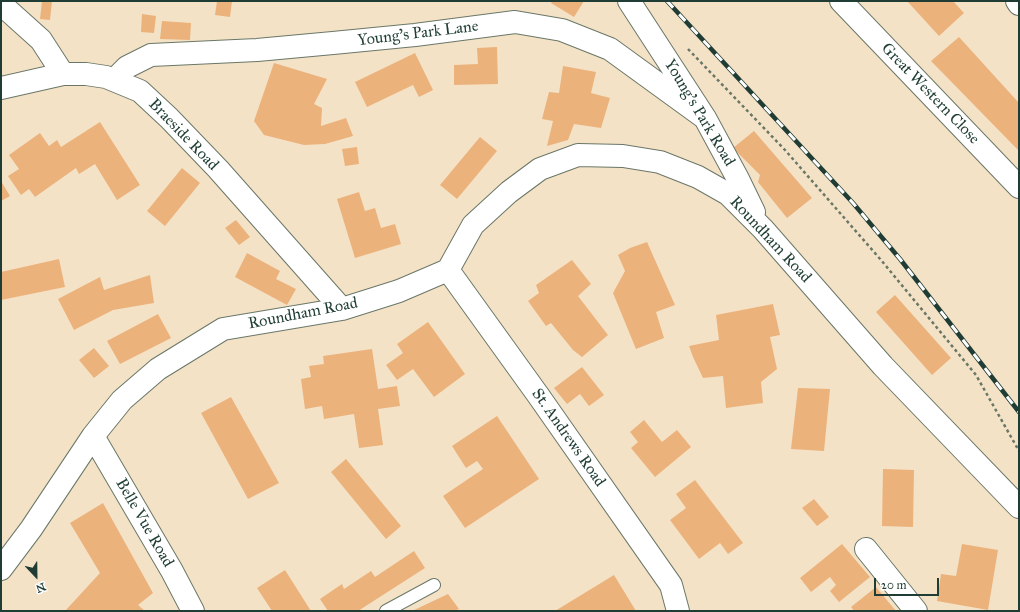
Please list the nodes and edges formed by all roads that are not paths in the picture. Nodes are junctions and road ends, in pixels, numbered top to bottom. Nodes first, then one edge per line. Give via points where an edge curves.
1 (629, 1) edge
2 (841, 1) edge
3 (1017, 1) edge
4 (1, 4) edge
5 (1019, 4) edge
6 (63, 74) junction
7 (114, 80) junction
8 (1, 88) edge
9 (705, 118) junction
10 (1019, 188) edge
11 (762, 230) junction
12 (448, 270) junction
13 (342, 309) junction
14 (93, 436) junction
15 (1019, 506) edge
16 (866, 549) dead end
17 (1, 569) edge
18 (434, 585) dead end
19 (193, 611) edge
20 (386, 611) edge
21 (678, 611) edge
22 (916, 611) edge

1 - 9 street, Young's Park Road
2 - 10 street, Great Western Close
3 - 5 street
4 - 6 street via 41,40
6 - 7 street, Braeside Road via 99,76
6 - 8 street, Braeside Road
7 - 9 street, Young's Park Lane via 127,67 151,55 257,50 415,35 515,22 562,30 610,49
7 - 13 street, Braeside Road via 140,91 169,118
9 - 11 street, Young's Park Road
11 - 12 street, Roundham Road via 728,194 679,169 660,162 578,155 540,170 509,192 473,225
11 - 15 street, Roundham Road via 883,366
12 - 13 street, Roundham Road via 399,291
12 - 21 street, St. Andrews Road via 671,586
13 - 14 street, Roundham Road via 223,329 158,369 122,400
14 - 17 street, Roundham Road
14 - 19 street, Belle Vue Road
16 - 22 street
18 - 20 lane

